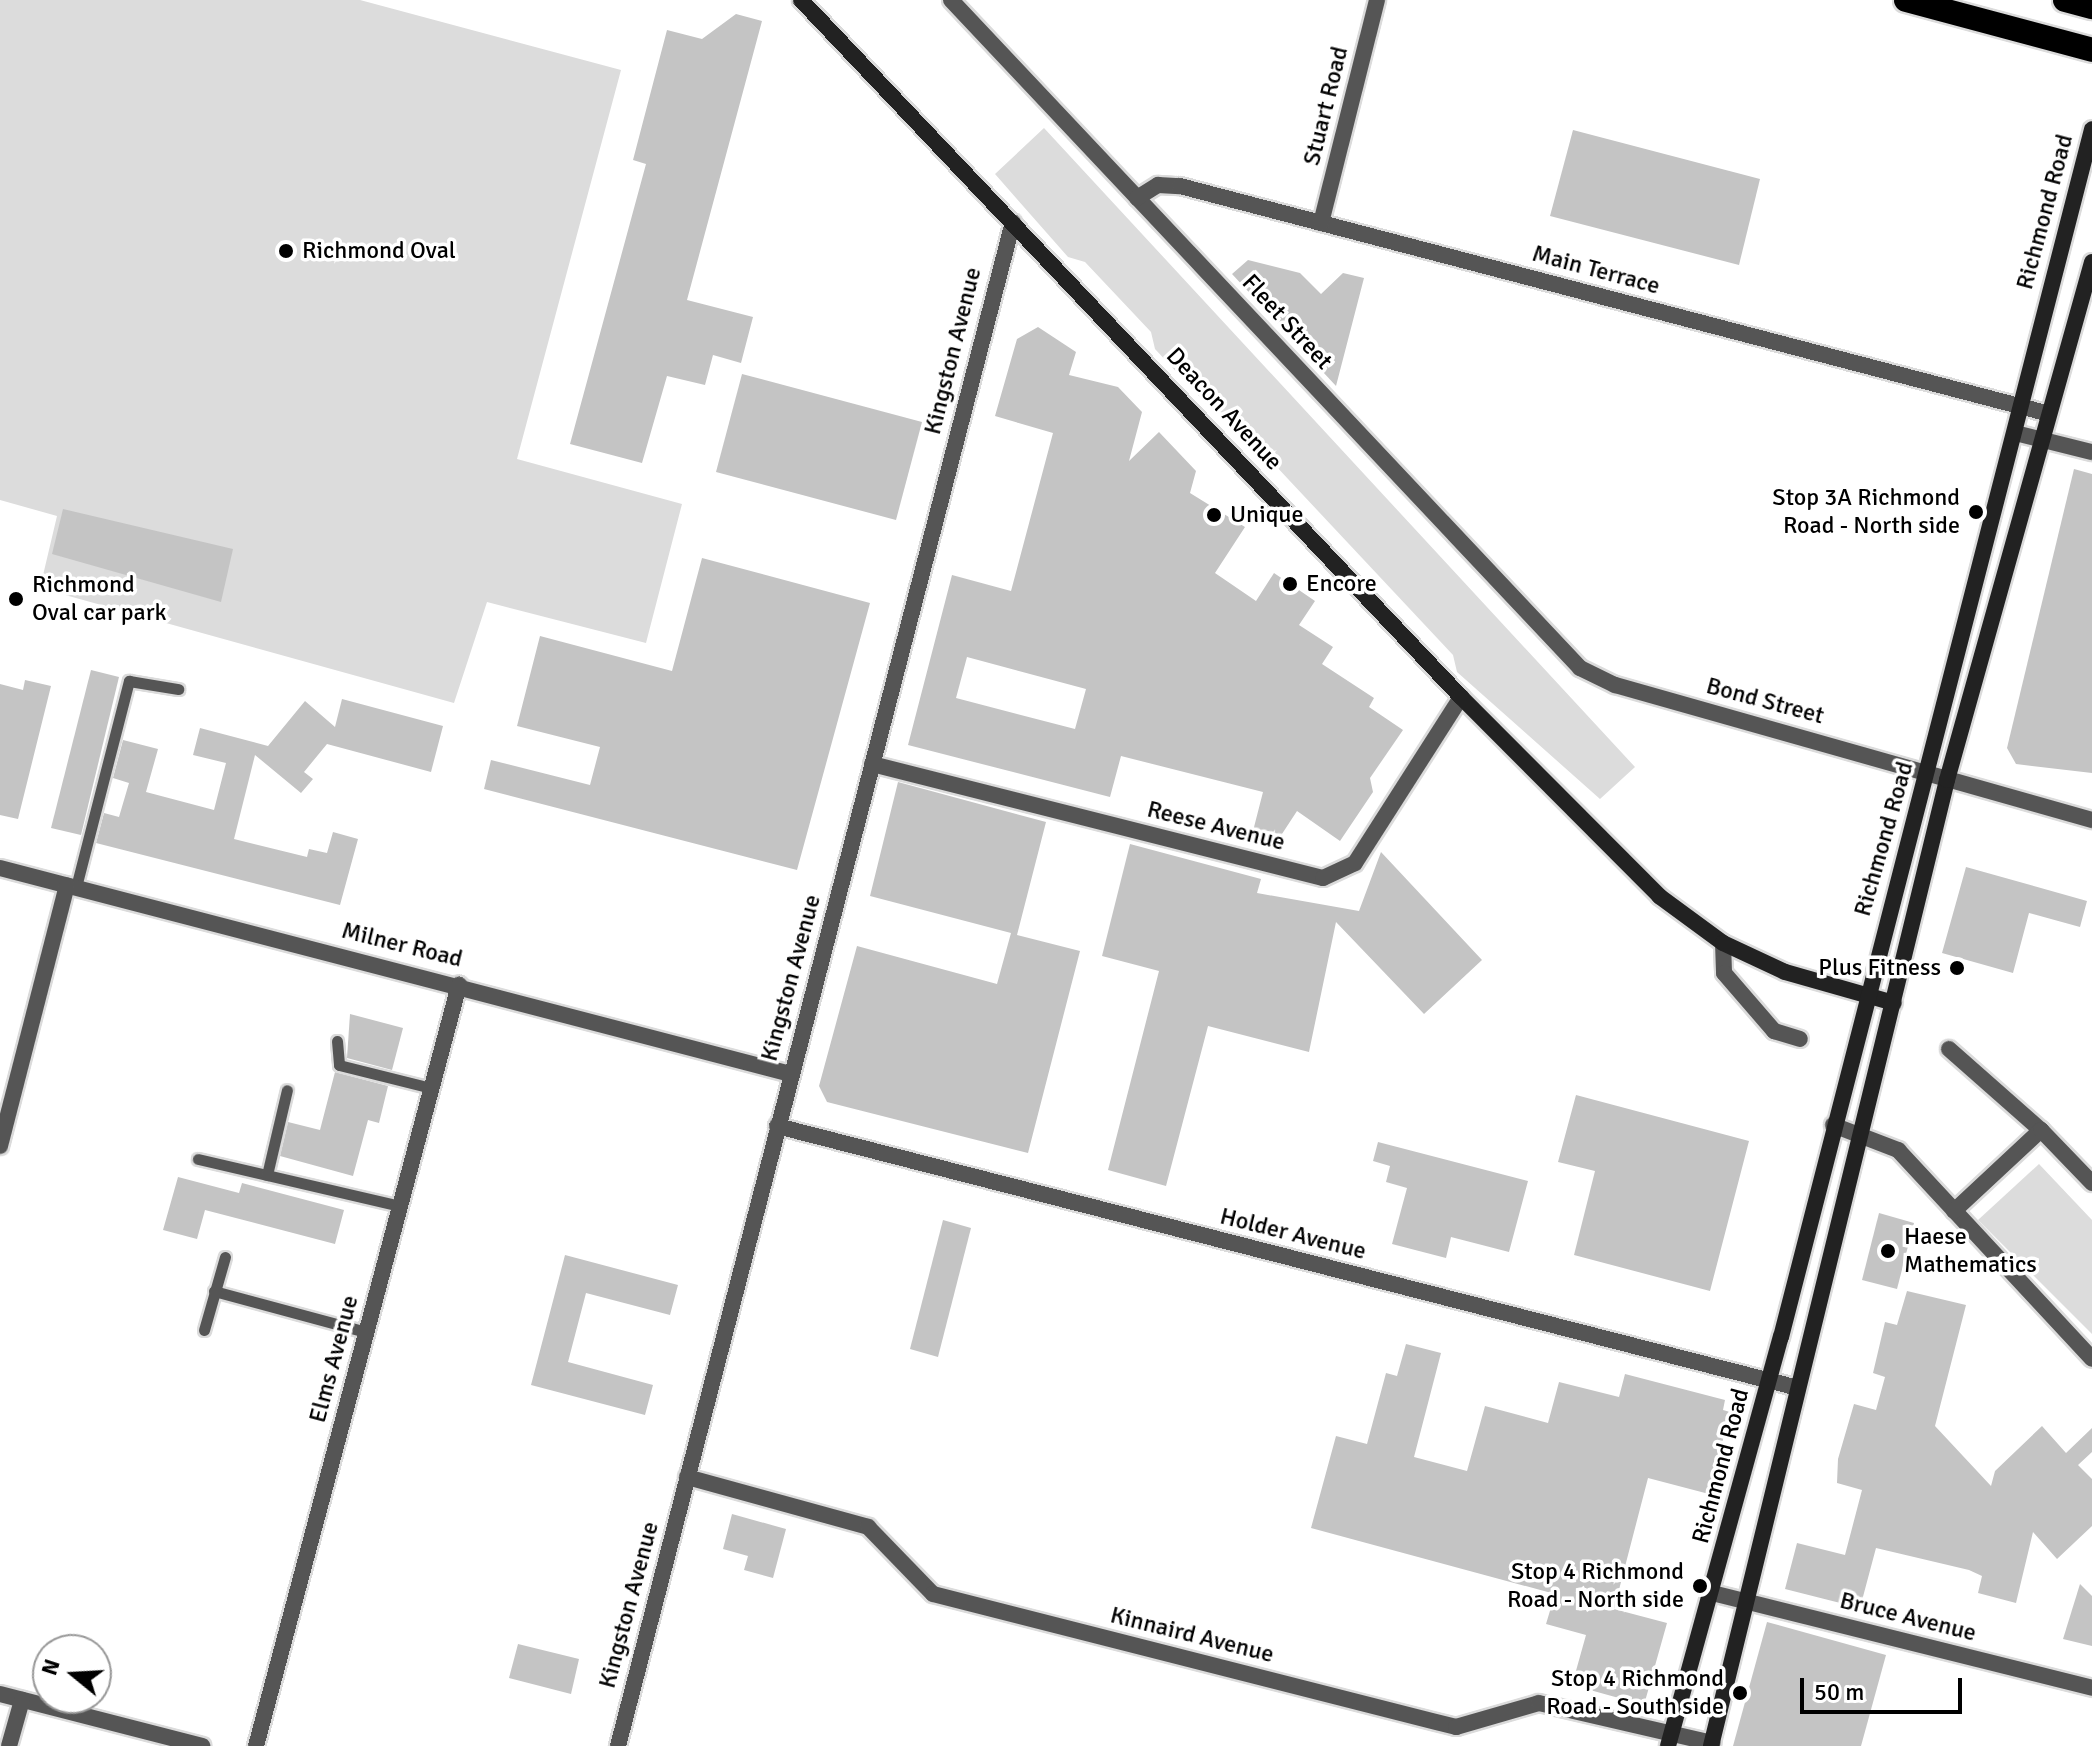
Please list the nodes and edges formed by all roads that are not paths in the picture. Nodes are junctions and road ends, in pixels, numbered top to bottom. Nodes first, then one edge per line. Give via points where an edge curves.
1 (801, 0) edge
2 (951, 0) edge
3 (1377, 0) edge
4 (1906, 0) edge
5 (2065, 0) edge
6 (2092, 7) edge
7 (2092, 50) edge
8 (2092, 129) edge
9 (1137, 198) junction
10 (1013, 222) junction
11 (1321, 223) junction
12 (2092, 262) edge
13 (2020, 406) junction
14 (2046, 413) junction
15 (2015, 433) junction
16 (2038, 439) junction
17 (2092, 452) edge
18 (1590, 675) joint
19 (178, 689) dead end
20 (1461, 697) junction
21 (872, 764) junction
22 (1929, 770) junction
23 (1947, 780) junction
24 (2092, 820) edge
25 (0, 868) edge
26 (72, 886) junction
27 (1723, 943) junction
28 (459, 985) junction
29 (1865, 994) junction
30 (1894, 1003) junction
31 (1800, 1039) dead end
32 (337, 1041) dead end
33 (1949, 1049) dead end
34 (790, 1074) junction
35 (431, 1088) junction
36 (287, 1090) dead end
37 (1833, 1125) junction
38 (777, 1126) junction
39 (2041, 1130) junction
40 (1861, 1133) junction
41 (0, 1146) edge
42 (198, 1159) dead end
43 (267, 1175) junction
44 (2092, 1183) edge
45 (400, 1206) junction
46 (1954, 1211) junction
47 (225, 1257) dead end
48 (214, 1291) junction
49 (204, 1330) dead end
50 (366, 1332) junction
51 (2092, 1359) edge
52 (1769, 1380) junction
53 (1798, 1388) junction
54 (687, 1477) junction
55 (1712, 1593) junction
56 (1749, 1601) junction
57 (2092, 1688) edge
58 (0, 1694) edge
59 (22, 1700) junction
60 (1670, 1739) edge
61 (1712, 1745) edge
62 (9, 1746) edge
63 (202, 1746) edge
64 (256, 1746) edge
65 (618, 1746) edge

1 - 10 main road, Deacon Avenue
2 - 9 street, Fleet Street
3 - 11 street, Stuart Road
4 - 7 highway
5 - 6 highway
8 - 13 main road, Richmond Road
9 - 11 street, Main Terrace via 1148,188 1176,185
9 - 18 street, Fleet Street
10 - 20 main road, Deacon Avenue
10 - 21 street, Kingston Avenue
11 - 13 street, Main Terrace
12 - 14 main road, Richmond Road
13 - 14 street, Main Terrace
13 - 15 main road, Richmond Road
14 - 16 main road, Richmond Road
15 - 16 street
15 - 22 main road, Richmond Road
16 - 17 street
16 - 23 main road, Richmond Road
18 - 22 street, Bond Street
19 - 26 lane via 129,681
20 - 21 street, Reese Avenue via 1355,863 1323,878
20 - 27 main road, Deacon Avenue via 1659,896
21 - 34 street, Kingston Avenue
22 - 23 street, Bond Street
22 - 29 main road, Richmond Road
23 - 24 street, Bond Street
23 - 30 main road, Richmond Road
25 - 26 street, Milner Road
26 - 28 street, Milner Road
26 - 41 street
27 - 29 main road, Deacon Avenue via 1785,972
27 - 31 street via 1724,973 1774,1031
28 - 34 street, Milner Road
28 - 35 street, Elms Avenue
29 - 30 main road, Deacon Avenue
29 - 37 main road, Richmond Road
30 - 40 main road, Richmond Road
32 - 35 lane via 339,1065
33 - 39 street
34 - 38 street, Kingston Avenue
35 - 45 street, Elms Avenue
36 - 43 lane
37 - 40 street
37 - 52 main road, Richmond Road
38 - 52 street, Holder Avenue
38 - 54 street, Kingston Avenue
39 - 44 street
39 - 46 street
40 - 46 street via 1898,1150
40 - 53 main road, Richmond Road
42 - 43 lane
43 - 45 lane
45 - 50 street, Elms Avenue
46 - 51 street
47 - 48 lane
48 - 49 lane
48 - 50 lane
50 - 64 street, Elms Avenue
52 - 53 street, Holder Avenue
52 - 55 main road, Richmond Road
53 - 56 main road, Richmond Road
54 - 60 street, Kinnaird Avenue via 868,1527 933,1594 947,1598 1456,1727 1539,1703
54 - 65 street, Kingston Avenue
55 - 56 street, Bruce Avenue
55 - 60 main road, Richmond Road
56 - 57 street, Bruce Avenue
56 - 61 main road, Richmond Road
58 - 59 street
59 - 62 street
59 - 63 street
60 - 61 street, Kinnaird Avenue

